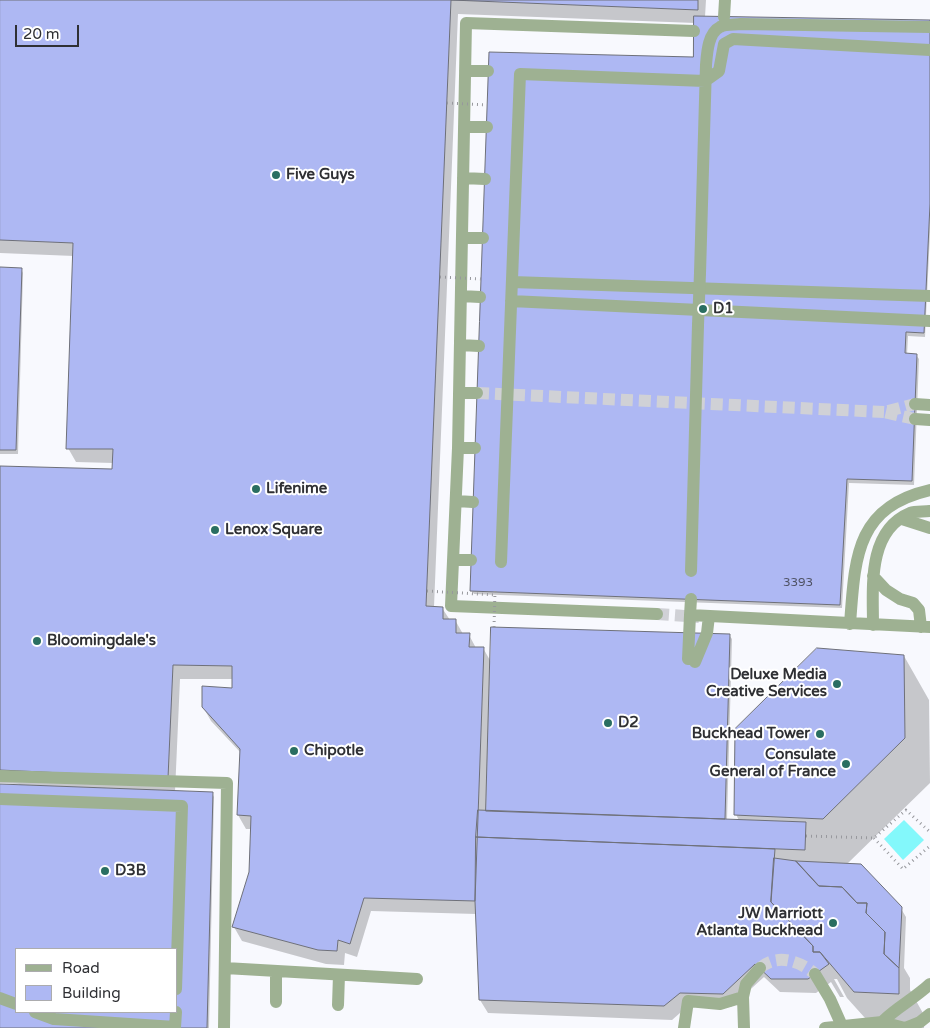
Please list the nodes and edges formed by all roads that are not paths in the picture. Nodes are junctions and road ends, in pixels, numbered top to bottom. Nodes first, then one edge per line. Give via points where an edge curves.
1 (724, 0) edge
2 (724, 17) dead end
3 (930, 27) edge
4 (694, 30) dead end
5 (930, 50) edge
6 (465, 71) junction
7 (488, 71) dead end
8 (705, 81) junction
9 (464, 126) junction
10 (486, 127) dead end
11 (463, 178) junction
12 (485, 179) dead end
13 (462, 238) junction
14 (483, 238) dead end
15 (512, 282) junction
16 (461, 296) junction
17 (930, 296) edge
18 (480, 298) dead end
19 (511, 301) junction
20 (930, 321) edge
21 (460, 345) junction
22 (479, 346) dead end
23 (459, 392) junction
24 (477, 393) tunnel mouth
25 (916, 404) tunnel mouth
26 (930, 405) edge
27 (915, 419) tunnel mouth
28 (930, 420) edge
29 (458, 448) junction
30 (475, 448) dead end
31 (930, 490) edge
32 (456, 501) junction
33 (473, 502) dead end
34 (930, 511) edge
35 (902, 519) junction
36 (930, 528) edge
37 (453, 560) junction
38 (471, 560) dead end
39 (501, 562) dead end
40 (690, 571) dead end
41 (874, 576) junction
42 (691, 599) dead end
43 (657, 614) tunnel mouth
44 (690, 615) junction
45 (709, 616) junction
46 (850, 624) junction
47 (873, 625) junction
48 (925, 627) edge
49 (0, 776) edge
50 (0, 798) edge
51 (177, 948) edge
52 (225, 968) junction
53 (760, 968) tunnel mouth
54 (276, 971) junction
55 (815, 974) tunnel mouth
56 (338, 975) junction
57 (417, 979) dead end
58 (930, 984) edge
59 (743, 996) junction
60 (0, 998) edge
61 (276, 1002) dead end
62 (15, 1004) edge
63 (338, 1005) dead end
64 (38, 1013) edge
65 (176, 1013) edge
66 (930, 1014) edge
67 (882, 1022) junction
68 (925, 1025) edge
69 (842, 1026) junction
70 (224, 1028) edge
71 (684, 1028) edge
72 (744, 1028) edge
73 (825, 1028) edge

1 - 2 lane
3 - 8 lane via 720,26 708,44
4 - 6 lane via 466,23
5 - 8 lane via 733,39 724,44 719,71
6 - 7 lane
6 - 9 lane
8 - 15 lane via 520,74
8 - 40 lane, bridge
9 - 10 lane
9 - 11 lane
11 - 12 lane
11 - 13 lane
13 - 14 lane
13 - 16 lane
15 - 17 lane
15 - 19 lane
16 - 18 lane
16 - 21 lane
19 - 20 lane
19 - 39 lane
21 - 22 lane
21 - 23 lane
23 - 24 lane
23 - 29 lane
25 - 26 lane
27 - 28 lane
29 - 30 lane
29 - 32 lane
31 - 46 lane via 895,503 880,515 867,533 857,552
32 - 33 lane
32 - 37 lane
34 - 35 lane via 911,513
35 - 36 lane
35 - 41 lane via 893,525 879,548
37 - 38 lane
37 - 43 lane via 452,606
41 - 47 lane
41 - 48 lane via 886,590 919,610
42 - 44 lane
44 - 45 lane
44 - 45 lane via 692,660 708,633
45 - 46 lane
46 - 47 lane
47 - 48 lane
49 - 52 lane via 227,783
50 - 51 lane via 182,806
52 - 54 lane
52 - 70 lane
53 - 59 lane via 746,984
54 - 56 lane
54 - 61 lane
55 - 69 lane
56 - 57 lane
56 - 63 lane
58 - 67 lane
59 - 71 lane via 720,1004 688,997
59 - 72 lane
60 - 62 lane
64 - 65 lane via 54,1019 175,1027
66 - 68 lane
67 - 68 lane via 904,1028
67 - 69 lane
69 - 73 lane

